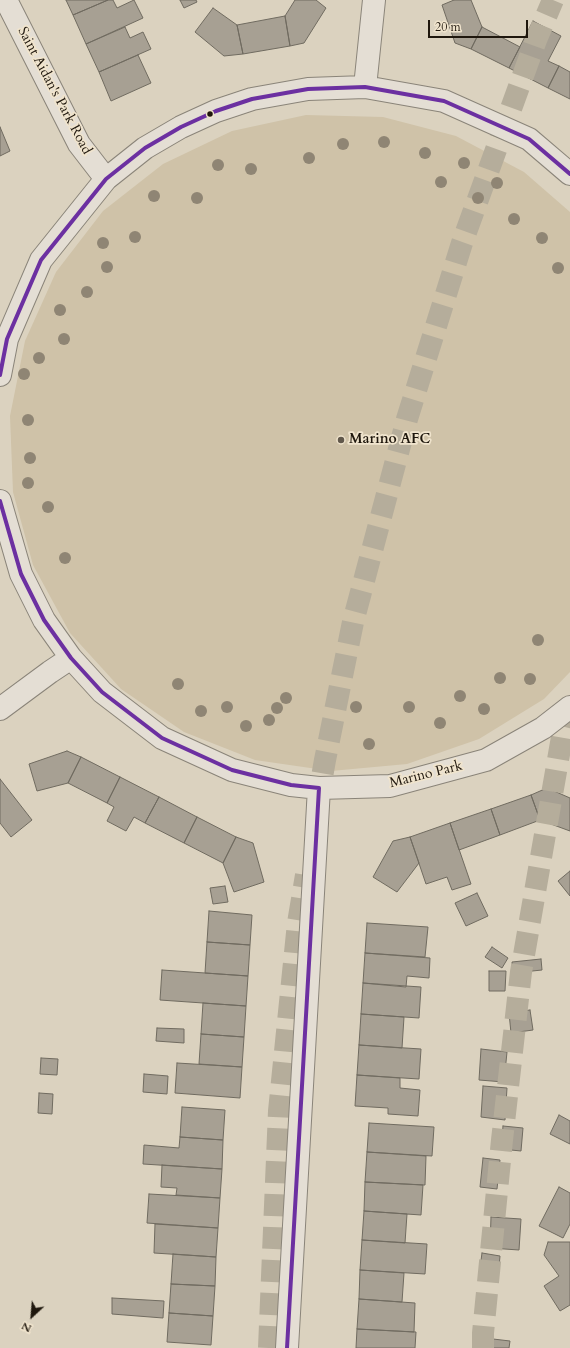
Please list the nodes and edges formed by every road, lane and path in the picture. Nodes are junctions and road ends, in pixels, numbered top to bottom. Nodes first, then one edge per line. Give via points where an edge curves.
1 (6, 0) edge
2 (374, 0) edge
3 (365, 87) junction
4 (570, 174) edge
5 (106, 179) junction
6 (0, 375) edge
7 (0, 501) edge
8 (71, 658) junction
9 (570, 708) edge
10 (0, 709) edge
11 (319, 788) junction
12 (287, 1348) edge

1 - 5 street, Saint Aidan's Park Road via 79,144
2 - 3 street
3 - 4 street via 444,102 529,140
3 - 5 street via 308,89 252,99 216,111 145,148
5 - 6 street via 41,260 7,339
7 - 8 street, Marino Park via 21,574 44,620
8 - 10 street
8 - 11 street, Marino Park via 102,692 162,738 232,770 291,785
9 - 11 street, Marino Park via 543,728 486,760 390,786
11 - 12 street

